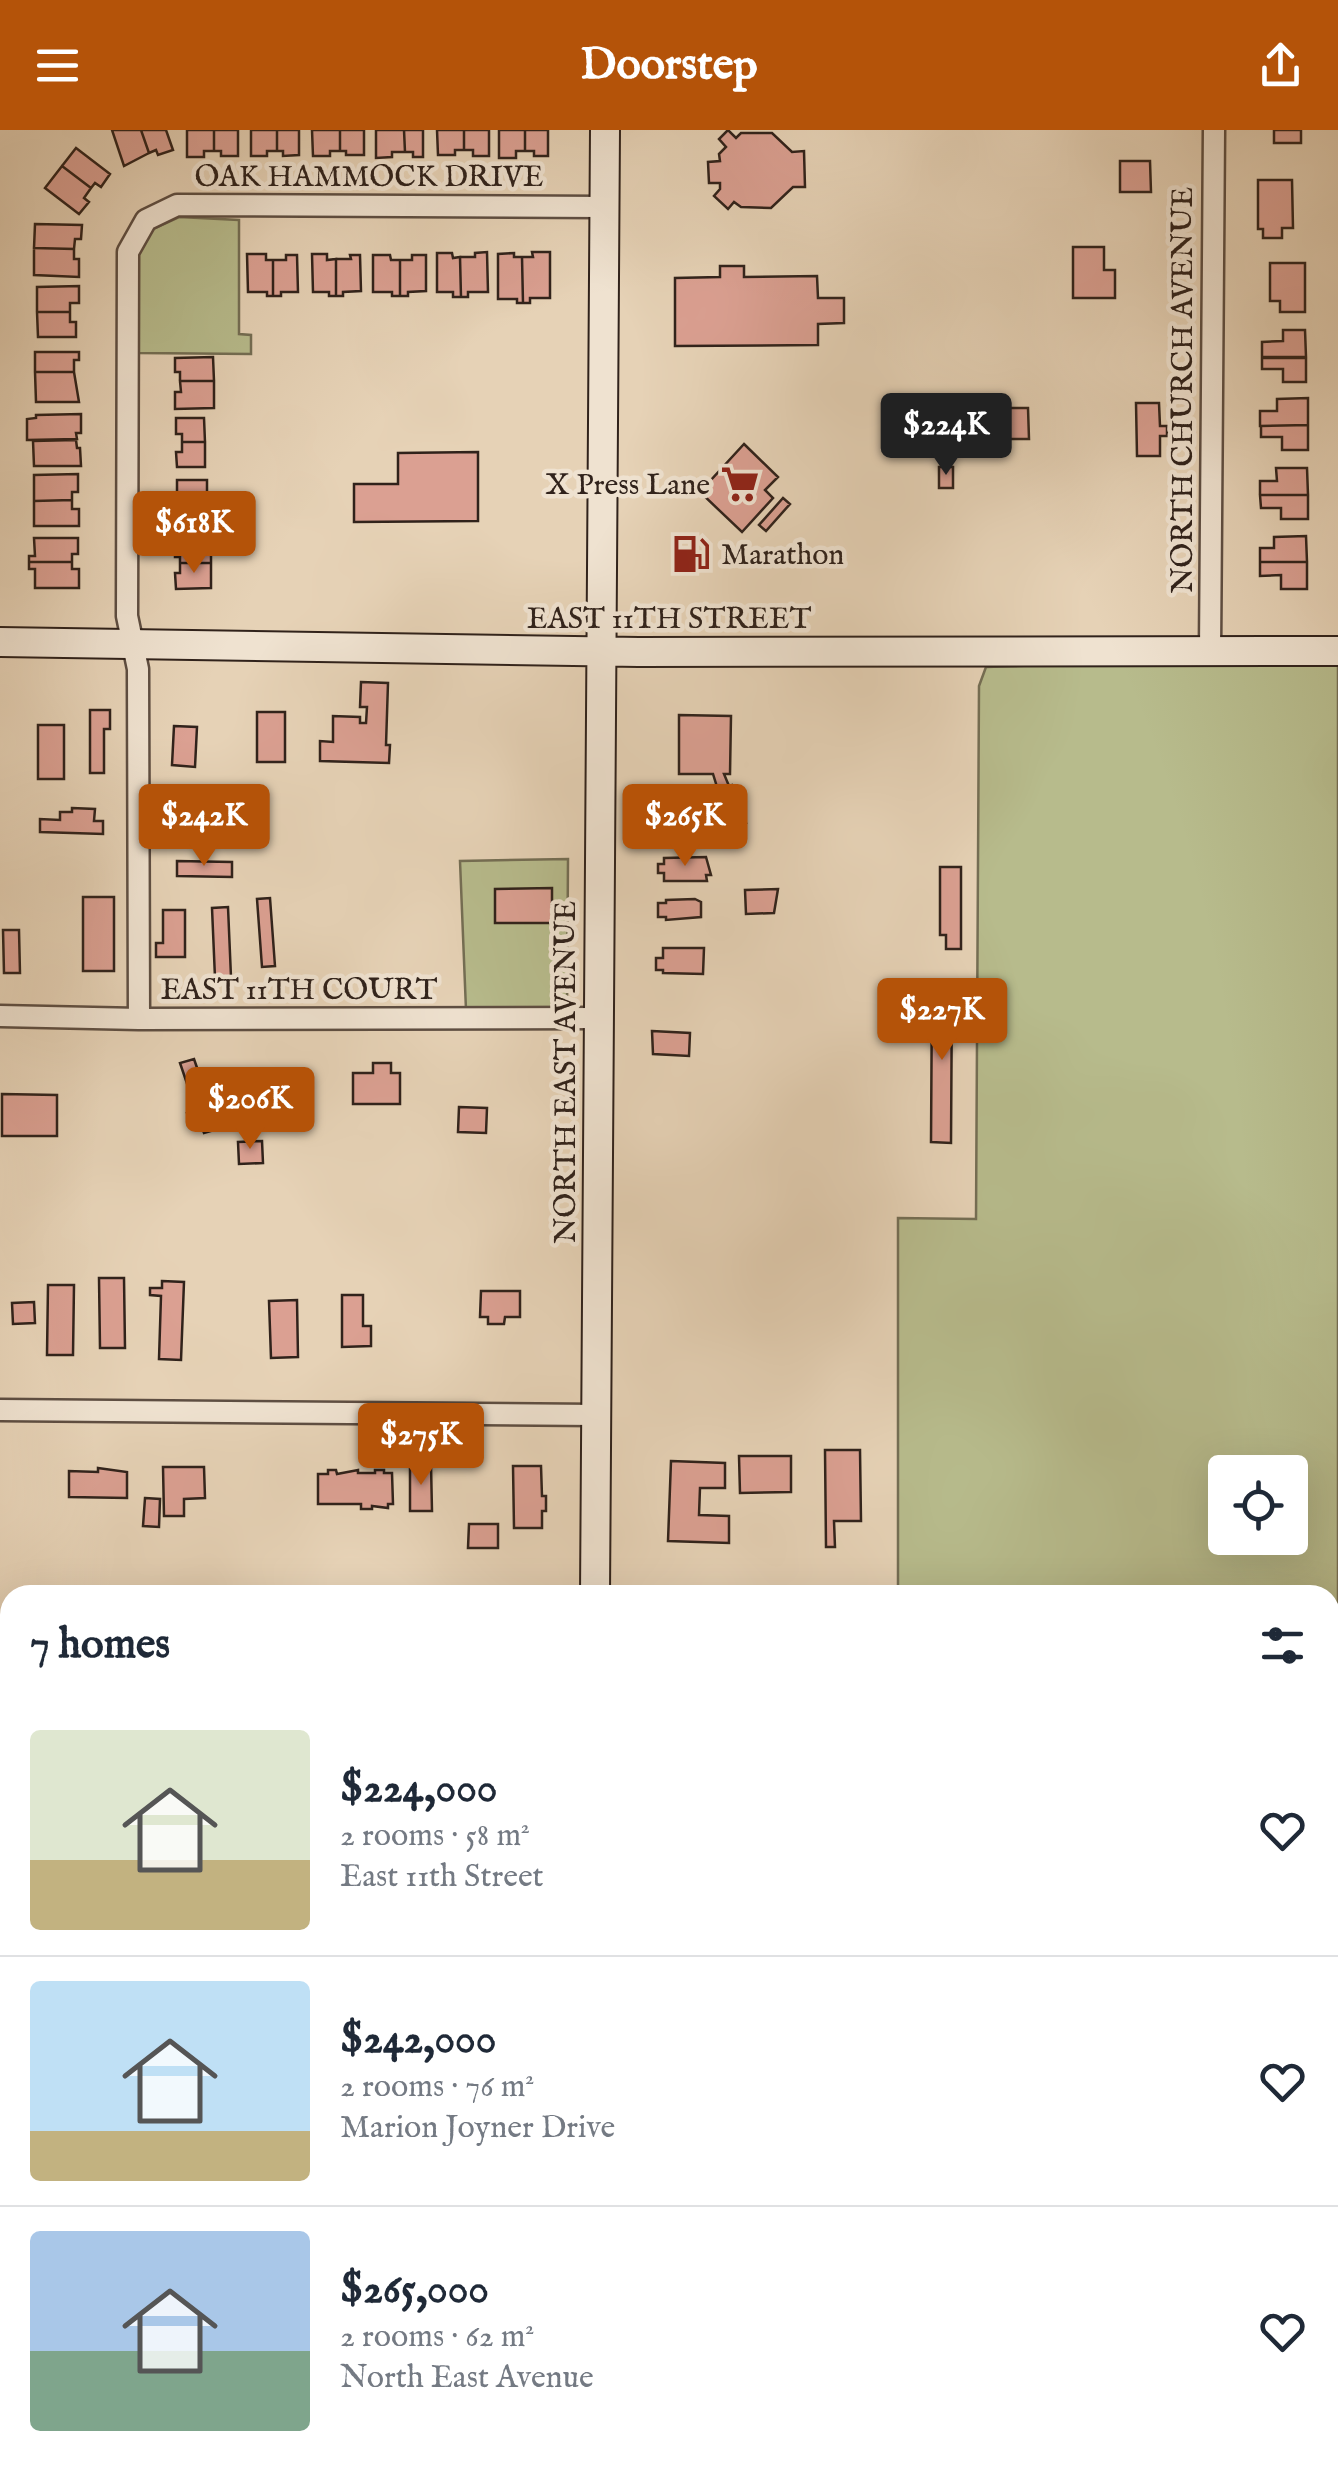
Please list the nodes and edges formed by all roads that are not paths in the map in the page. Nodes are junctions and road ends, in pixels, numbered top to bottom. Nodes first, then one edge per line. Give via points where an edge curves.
1 (605, 130) edge
2 (1214, 130) edge
3 (604, 207) junction
4 (0, 642) edge
5 (132, 643) junction
6 (1210, 650) junction
7 (602, 651) junction
8 (1338, 651) edge
9 (0, 1016) edge
10 (598, 1018) junction
11 (138, 1019) junction
12 (0, 1410) edge
13 (596, 1415) junction
14 (595, 1585) edge

1 - 3 main road, NORTH EAST AVENUE
2 - 6 street, NORTH CHURCH AVENUE
3 - 5 street, OAK HAMMOCK DRIVE via 177,205 146,220 128,252
3 - 7 main road, NORTH EAST AVENUE
4 - 5 main road, EAST 11TH STREET
5 - 7 main road, EAST 11TH STREET
5 - 11 street, OAK HAMMOCK DRIVE via 138,669
6 - 7 main road, EAST 11TH STREET
6 - 8 main road, EAST 11TH STREET
7 - 10 main road, NORTH EAST AVENUE
9 - 11 street, EAST 11TH COURT
10 - 11 street, EAST 11TH COURT
10 - 13 main road, NORTH EAST AVENUE
12 - 13 street
13 - 14 main road, NORTH EAST AVENUE

